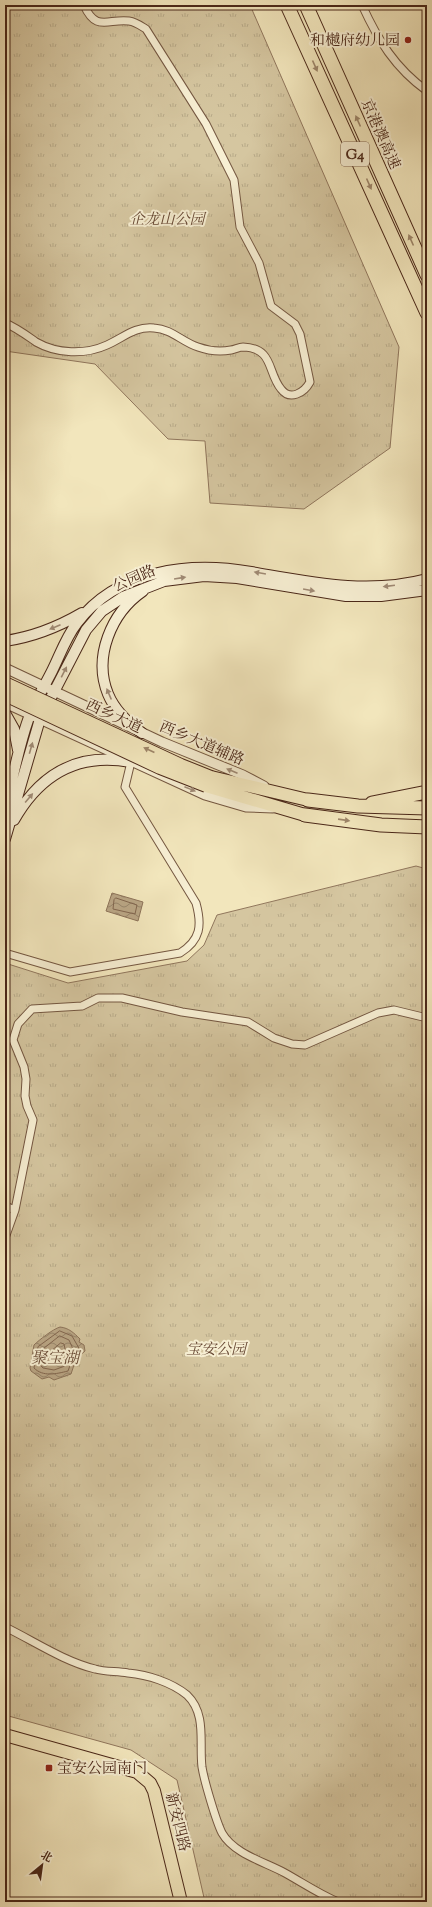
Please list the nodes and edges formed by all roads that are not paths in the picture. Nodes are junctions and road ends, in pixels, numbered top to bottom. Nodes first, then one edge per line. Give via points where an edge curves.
1 (84, 5) edge
2 (287, 5) edge
3 (306, 5) edge
4 (362, 5) edge
5 (427, 91) edge
6 (427, 275) edge
7 (425, 308) edge
8 (427, 320) edge
9 (5, 323) edge
10 (427, 579) edge
11 (153, 584) junction
12 (427, 590) edge
13 (89, 609) junction
14 (5, 641) edge
15 (5, 668) edge
16 (5, 683) edge
17 (44, 686) junction
18 (54, 691) junction
19 (5, 695) edge
20 (5, 703) edge
21 (5, 713) edge
22 (30, 715) junction
23 (40, 719) junction
24 (116, 721) junction
25 (142, 733) junction
26 (98, 747) junction
27 (19, 758) junction
28 (131, 762) junction
29 (209, 782) junction
30 (427, 792) edge
31 (279, 794) junction
32 (308, 800) joint
33 (358, 806) junction
34 (5, 808) edge
35 (280, 808) junction
36 (427, 808) edge
37 (306, 815) joint
38 (427, 822) edge
39 (381, 825) junction
40 (427, 827) edge
41 (6, 835) edge
42 (5, 953) edge
43 (427, 1018) edge
44 (5, 1206) edge
45 (15, 1210) junction
46 (5, 1238) edge
47 (5, 1627) edge
48 (5, 1735) edge
49 (5, 1744) edge
50 (173, 1902) edge
51 (181, 1902) edge
52 (338, 1902) edge

1 - 9 street via 93,18 100,22 109,24 128,21 146,29 206,124 234,180 240,227 259,263 272,306 295,324 300,334 310,382 301,393 286,393 281,389 266,357 259,351 250,347 208,350 197,347 166,330 142,328 94,350 65,351 38,342
2 -> 7 highway, G4
6 -> 3 highway, 京港澳高速 / G4
4 - 5 street via 390,57
7 - 8 highway
10 -> 13 main road, 公园路 via 385,587 354,587 227,568 188,567 135,580 108,594
11 -> 12 main road, 公园路 via 185,577 215,576 346,596 381,596
18 -> 11 main road, 公园路 via 86,630 96,617 107,606
25 -> 11 main road via 122,716 108,695 104,682 103,659 107,639 118,617 133,599
13 -> 14 main road via 53,628
13 - 17 main road, 公园路 via 72,631
15 - 17 street, 西乡大道辅路
29 -> 16 main road, 西乡大道, bridge via 175,762
17 - 18 street, 西乡大道辅路
17 - 22 main road, 公园路
18 - 23 main road, 公园路
18 - 24 street, 西乡大道辅路
19 - 29 main road, 西乡大道, bridge via 160,768
20 - 22 street
21 - 27 main road via 14,729
22 - 23 street
22 - 27 main road, 公园路
23 - 26 street
41 -> 23 main road, 公园路
24 - 25 street, 西乡大道辅路
24 - 26 street via 106,719 96,724 92,735
31 -> 25 street, 西乡大道辅路 via 243,775
26 - 28 street
27 - 34 main road, 公园路
28 -> 35 street via 182,786 226,802 263,809
41 -> 28 main road via 30,797 58,772 86,760
28 - 42 street via 125,787 196,903 200,919 197,936 191,946 180,953 70,972
29 - 31 main road
29 - 35 main road
30 - 33 highway
31 - 32 main road
32 - 33 highway
33 - 36 highway
35 - 37 main road
37 -> 39 highway
38 - 39 highway
39 - 40 highway
43 - 45 street via 394,1010 378,1013 305,1045 274,1038 248,1022 174,1011 122,998 98,998 82,1006 32,1009 18,1024 13,1040 24,1067 26,1106 33,1120
44 - 45 street
45 - 46 street
47 - 52 street via 65,1658 96,1670 130,1673 158,1680 174,1686 187,1696 195,1706 200,1720 205,1780 222,1833 246,1854 267,1863 318,1894
48 - 51 main road, 新安四路 via 137,1772 144,1777 154,1791
49 - 50 main road, 新安四路 via 134,1780 140,1784 147,1794

